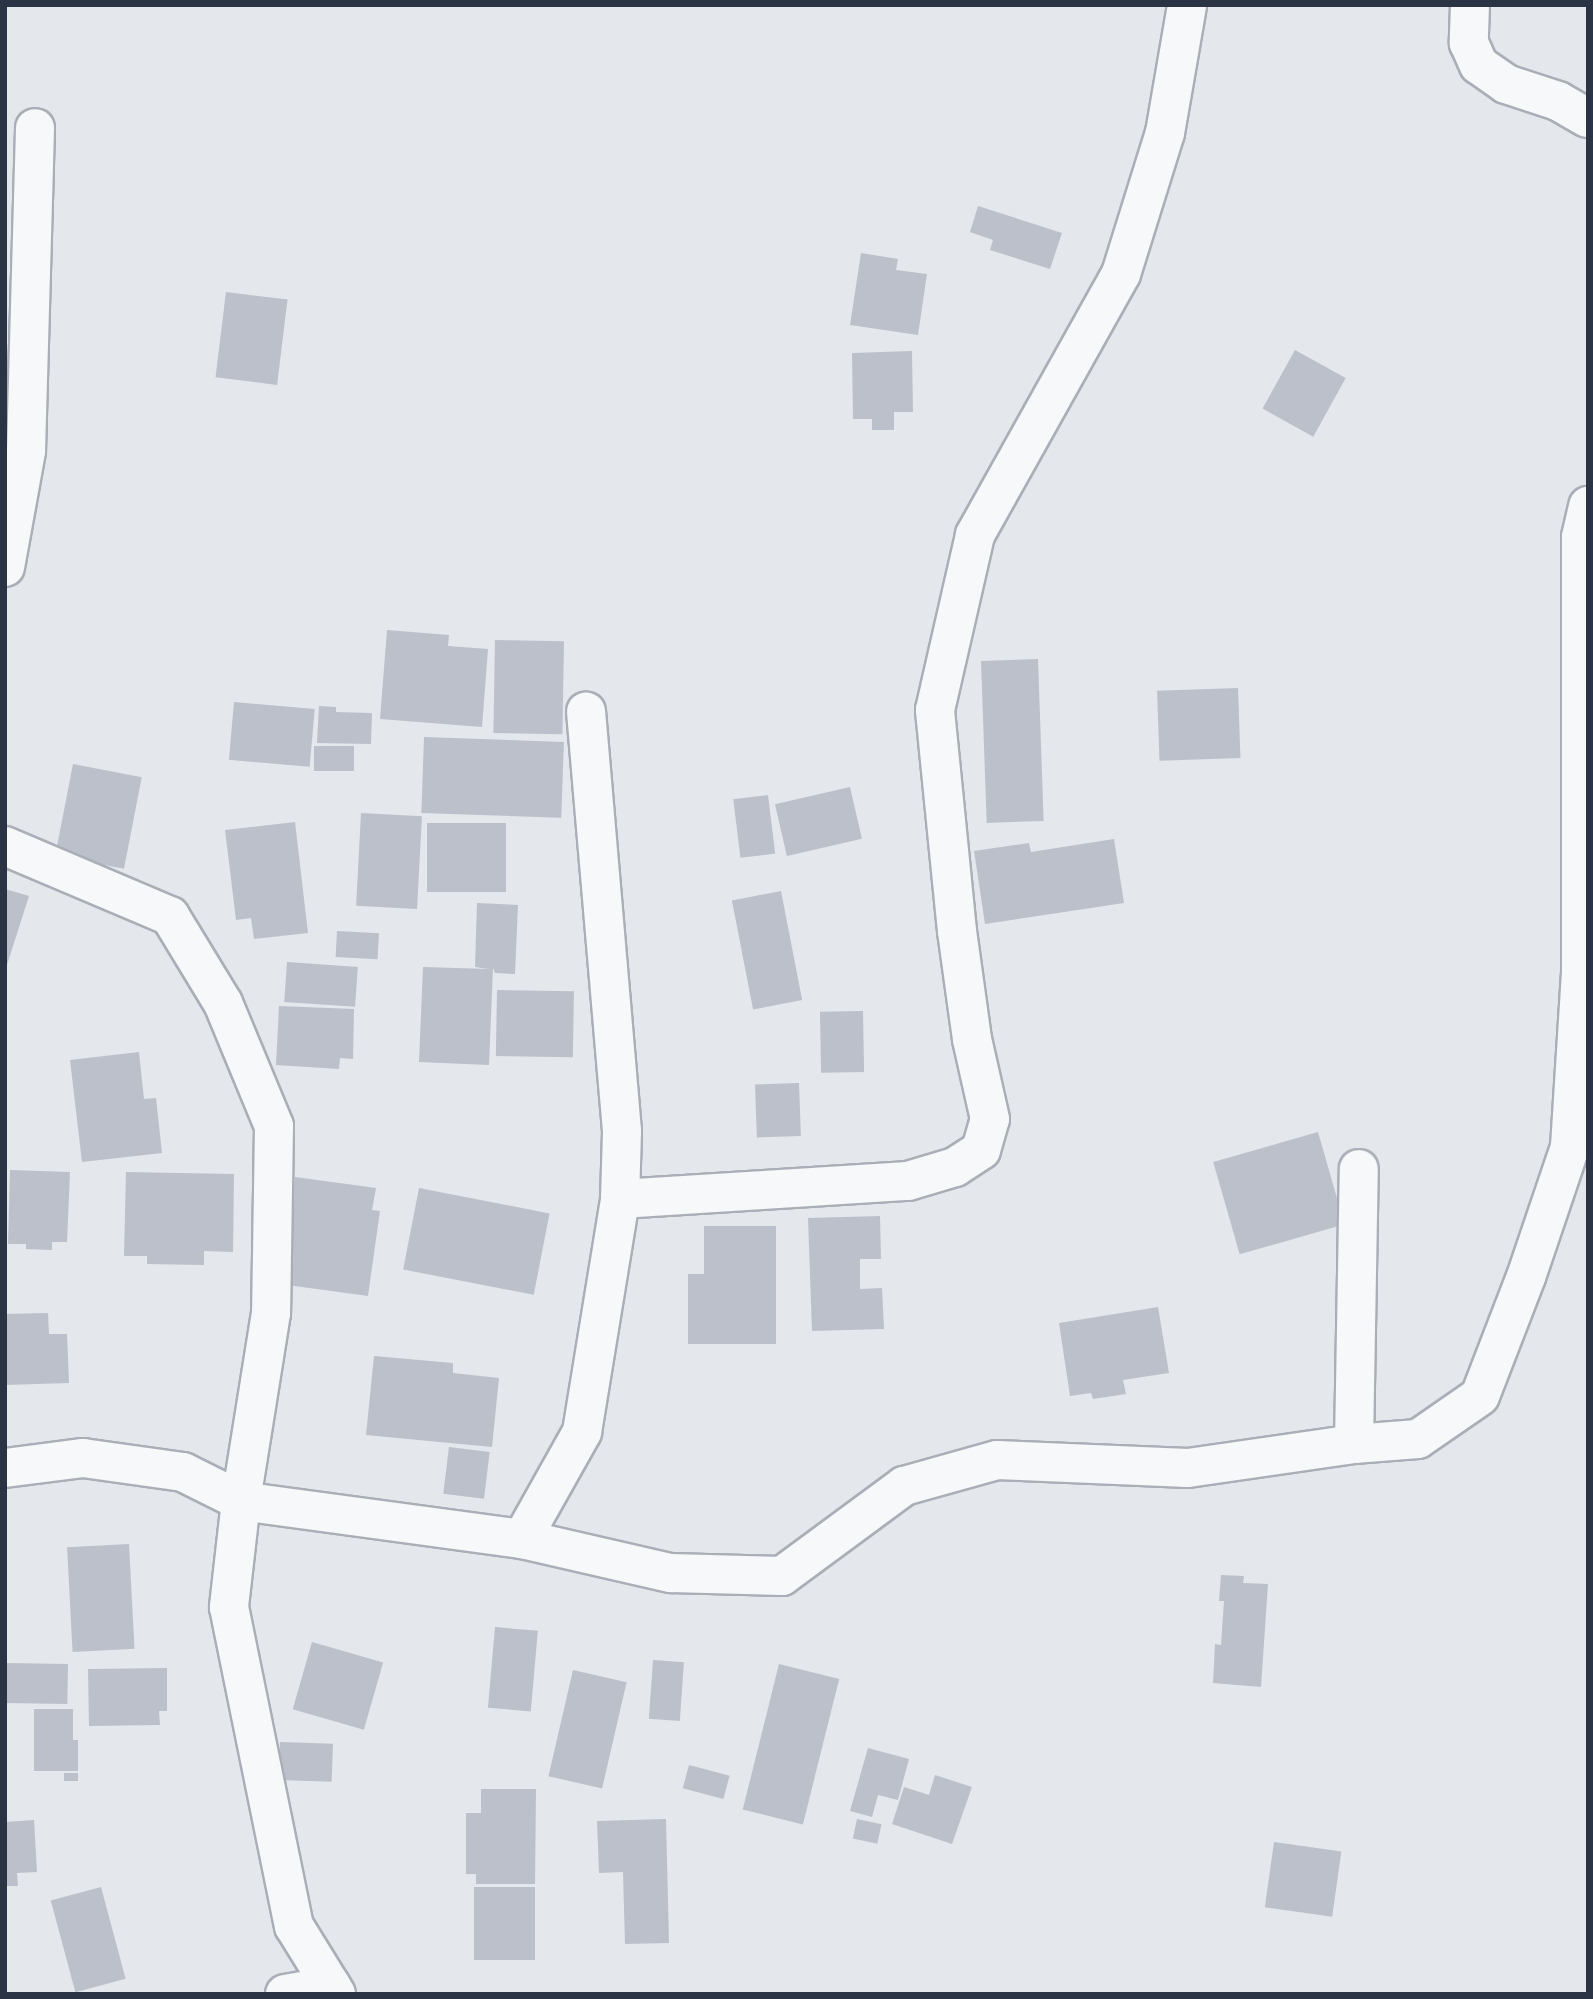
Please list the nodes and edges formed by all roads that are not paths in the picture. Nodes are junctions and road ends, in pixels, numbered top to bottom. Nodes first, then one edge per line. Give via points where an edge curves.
1 (1187, 5) edge
2 (1470, 5) edge
3 (1588, 118) edge
4 (35, 128) dead end
5 (1588, 506) edge
6 (5, 567) edge
7 (586, 712) dead end
8 (5, 846) edge
9 (1359, 1168) dead end
10 (620, 1199) junction
11 (1354, 1444) junction
12 (5, 1468) edge
13 (241, 1501) junction
14 (522, 1539) junction
15 (333, 1990) edge
16 (285, 1994) edge

1 - 10 street via 1166,134 1121,274 975,535 935,710 957,931 972,1039 990,1119 981,1150 955,1167 908,1181
2 - 3 street via 1469,43 1479,65 1506,84 1558,101
4 - 6 street via 26,451
5 - 11 street via 1581,537 1581,973 1570,1147 1527,1277 1480,1396 1418,1439
7 - 10 street via 622,1131
8 - 13 street via 170,916 223,1003 274,1126 271,1312
9 - 11 street
10 - 14 street via 582,1432
11 - 14 street via 1188,1468 997,1460 904,1486 782,1576 671,1573
12 - 13 street via 83,1458 184,1472
13 - 14 street
13 - 15 street via 229,1607 294,1926
15 - 16 street

